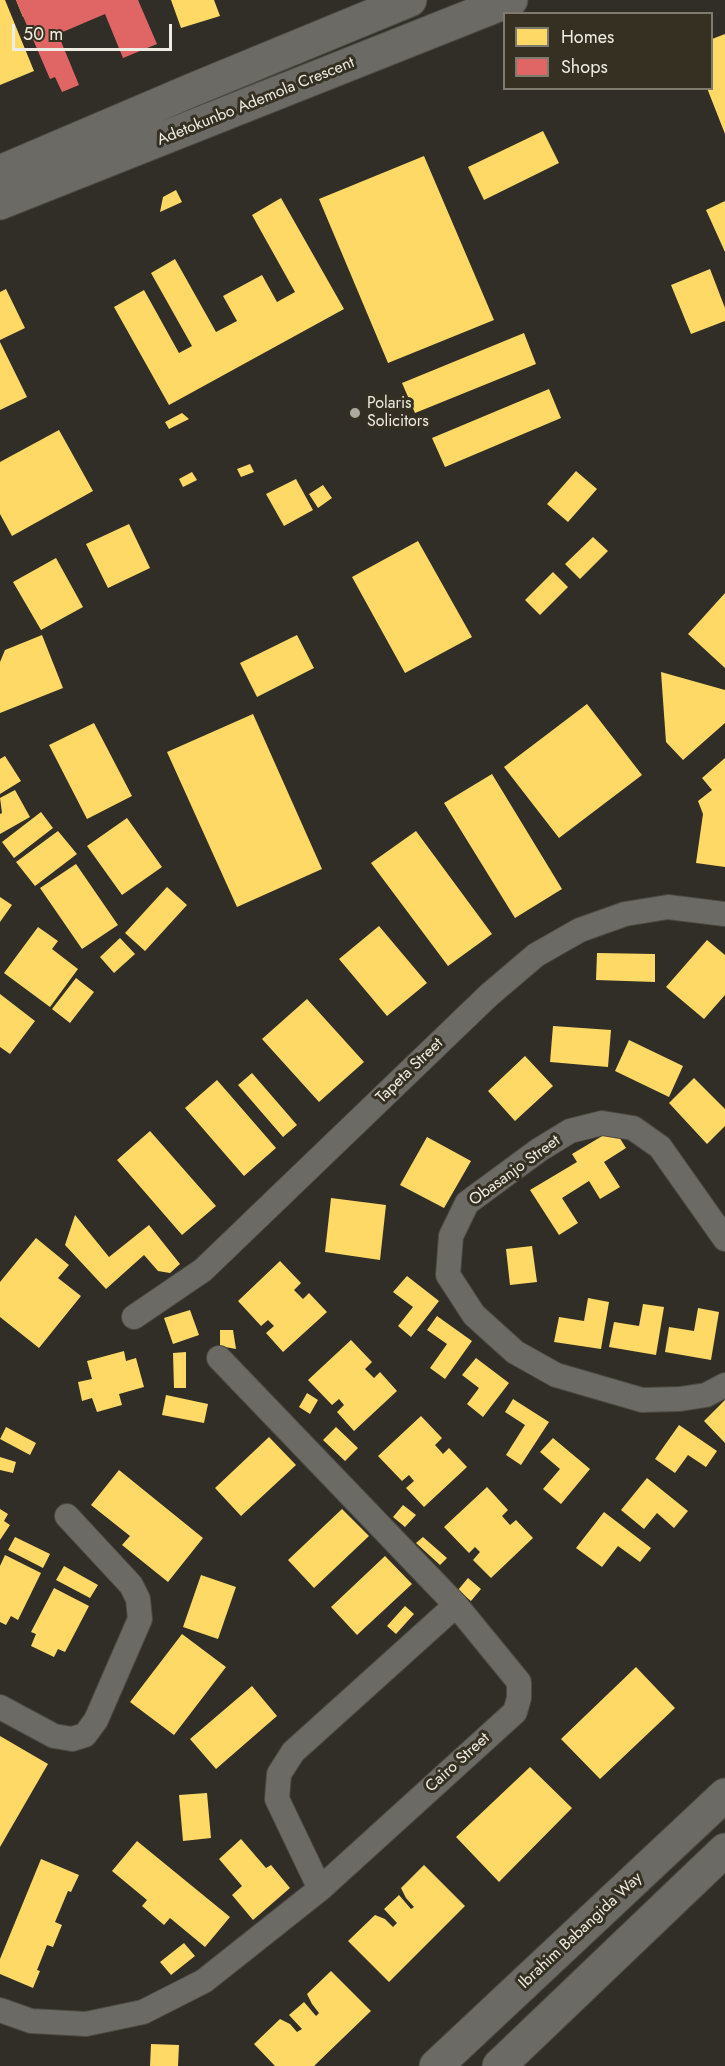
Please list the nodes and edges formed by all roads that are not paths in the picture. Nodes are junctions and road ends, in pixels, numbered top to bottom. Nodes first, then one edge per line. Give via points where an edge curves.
1 (410, 0) edge
2 (511, 0) edge
3 (0, 172) edge
4 (0, 203) edge
5 (725, 914) edge
6 (725, 1239) edge
7 (134, 1317) dead end
8 (219, 1358) dead end
9 (725, 1384) edge
10 (67, 1516) dead end
11 (456, 1605) junction
12 (0, 1707) edge
13 (725, 1795) edge
14 (725, 1850) edge
15 (320, 1889) junction
16 (0, 2010) edge
17 (436, 2066) edge
18 (499, 2066) edge

1 - 3 main road, Adetokunbo Ademola Crescent
2 - 4 main road, Adetokunbo Ademola Crescent
5 - 7 street, Tapeta Street via 668,907 625,914 580,930 536,956 489,995 203,1270
6 - 9 street, Obasanjo Street via 660,1147 633,1128 602,1123 570,1131 467,1203 451,1236 448,1275 474,1315 515,1352 556,1375 642,1400 706,1395
8 - 11 street, Cairo Street
10 - 12 street via 131,1585 138,1599 140,1619 96,1720 85,1735 54,1736
11 - 15 street via 293,1752 279,1774 277,1799
11 - 15 street, Cairo Street via 519,1682 515,1712
13 - 17 main road, Ibrahim Babangida Way
14 - 18 main road
15 - 16 street, Cairo Street via 204,1981 143,2012 86,2024 31,2021

